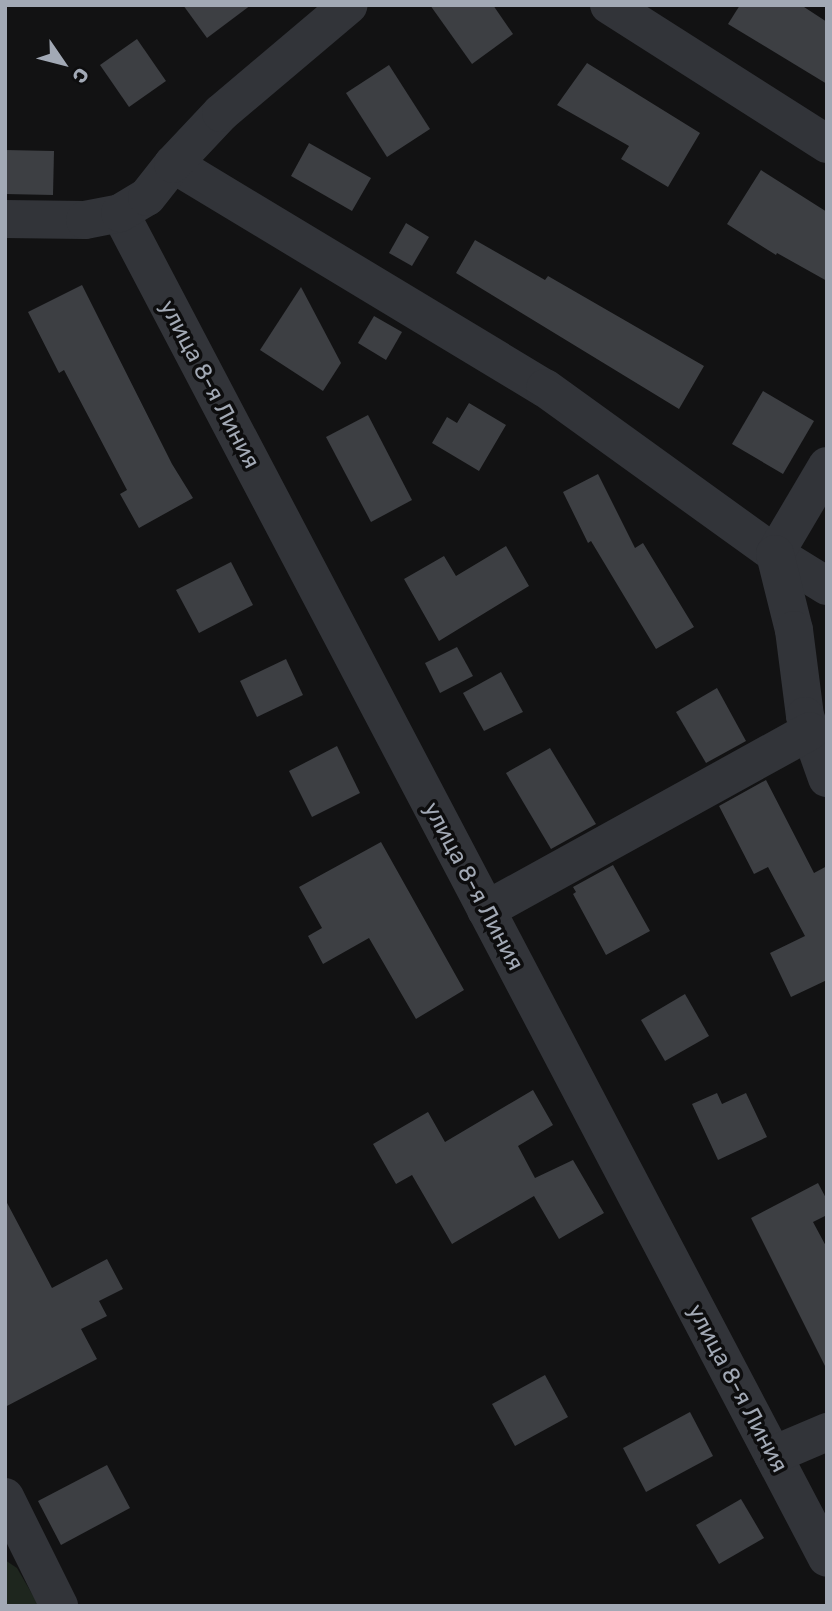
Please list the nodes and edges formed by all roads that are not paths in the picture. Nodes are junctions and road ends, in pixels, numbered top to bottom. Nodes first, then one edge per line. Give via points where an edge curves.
1 (349, 5) edge
2 (609, 5) edge
3 (827, 144) edge
4 (173, 164) junction
5 (120, 213) junction
6 (5, 219) edge
7 (827, 466) edge
8 (775, 554) junction
9 (827, 586) edge
10 (810, 731) junction
11 (827, 778) edge
12 (486, 910) junction
13 (827, 1432) edge
14 (773, 1455) junction
15 (5, 1497) edge
16 (827, 1558) edge
17 (59, 1606) edge

1 - 4 street via 221,113
2 - 3 street
4 - 5 street via 148,197
4 - 8 street via 545,388
5 - 6 street via 85,220
5 - 12 street, улица 8-я Линия
7 - 8 street
8 - 9 street
8 - 10 street via 794,630
10 - 11 street
10 - 12 street
12 - 14 street, улица 8-я Линия
13 - 14 street
14 - 16 street, улица 8-я Линия
15 - 17 street

